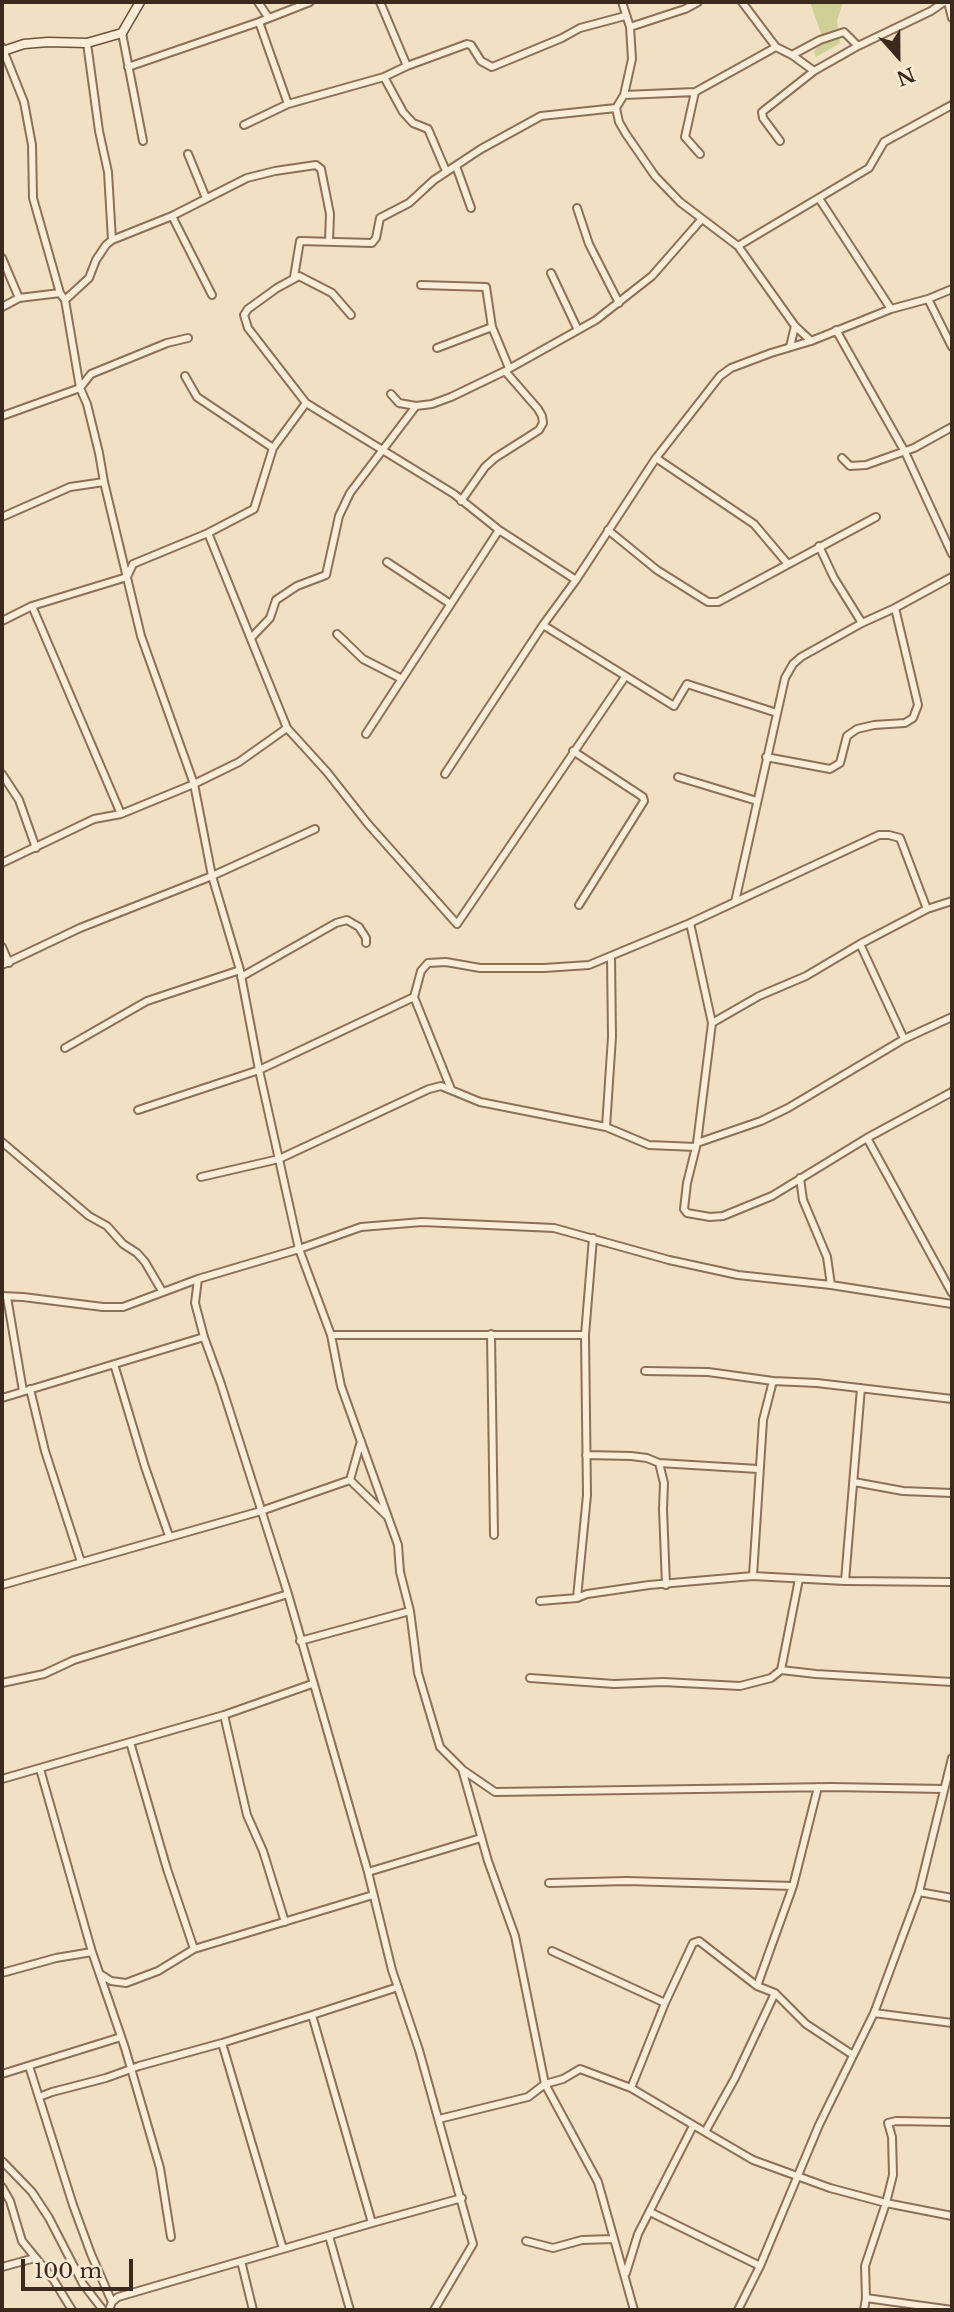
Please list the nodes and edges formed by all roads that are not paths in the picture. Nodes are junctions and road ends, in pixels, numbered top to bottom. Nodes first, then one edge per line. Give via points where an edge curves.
1 (140, 2) edge
2 (258, 2) edge
3 (310, 2) edge
4 (380, 2) edge
5 (622, 2) edge
6 (698, 2) edge
7 (742, 2) edge
8 (946, 2) edge
9 (625, 16) junction
10 (268, 17) junction
11 (952, 18) edge
12 (259, 22) junction
13 (630, 27) junction
14 (122, 33) junction
15 (87, 43) junction
16 (858, 46) junction
17 (776, 47) junction
18 (2, 49) edge
19 (792, 55) junction
20 (407, 66) junction
21 (128, 67) junction
22 (814, 71) junction
23 (384, 77) junction
24 (695, 92) junction
25 (624, 95) junction
26 (288, 104) junction
27 (952, 105) edge
28 (617, 108) junction
29 (244, 125) dead end
30 (143, 141) dead end
31 (780, 141) dead end
32 (188, 154) dead end
33 (700, 154) dead end
34 (456, 166) junction
35 (446, 171) junction
36 (206, 198) junction
37 (820, 200) junction
38 (471, 208) dead end
39 (577, 208) dead end
40 (172, 216) junction
41 (701, 220) junction
42 (112, 240) junction
43 (329, 242) junction
44 (737, 246) junction
45 (2, 258) edge
46 (551, 273) dead end
47 (294, 277) junction
48 (421, 285) dead end
49 (952, 289) edge
50 (60, 293) junction
51 (212, 295) dead end
52 (19, 298) junction
53 (928, 299) junction
54 (65, 300) junction
55 (619, 303) junction
56 (2, 307) edge
57 (891, 309) junction
58 (351, 315) dead end
59 (795, 326) junction
60 (492, 327) junction
61 (578, 330) junction
62 (836, 330) junction
63 (188, 338) dead end
64 (811, 341) junction
65 (790, 347) junction
66 (952, 347) edge
67 (437, 348) dead end
68 (507, 369) junction
69 (185, 376) dead end
70 (80, 388) junction
71 (391, 394) dead end
72 (306, 403) junction
73 (416, 406) junction
74 (2, 416) edge
75 (952, 427) edge
76 (273, 448) junction
77 (381, 451) junction
78 (905, 452) junction
79 (656, 458) junction
80 (842, 458) dead end
81 (104, 482) junction
82 (461, 501) junction
83 (2, 517) edge
84 (876, 517) dead end
85 (499, 530) junction
86 (608, 530) junction
87 (208, 533) junction
88 (819, 546) junction
89 (952, 554) edge
90 (387, 562) dead end
91 (787, 563) junction
92 (127, 577) junction
93 (952, 577) edge
94 (576, 580) junction
95 (449, 603) junction
96 (32, 606) junction
97 (895, 608) junction
98 (2, 621) edge
99 (862, 623) junction
100 (543, 625) junction
101 (337, 634) dead end
102 (251, 638) junction
103 (625, 677) junction
104 (402, 679) junction
105 (777, 713) junction
106 (287, 729) junction
107 (366, 734) dead end
108 (573, 751) junction
109 (766, 757) junction
110 (2, 774) edge
111 (445, 774) dead end
112 (678, 777) dead end
113 (194, 784) junction
114 (758, 801) junction
115 (121, 814) junction
116 (315, 829) dead end
117 (36, 848) junction
118 (2, 863) edge
119 (212, 876) junction
120 (735, 902) junction
121 (952, 903) edge
122 (579, 905) dead end
123 (927, 909) junction
124 (690, 923) junction
125 (366, 943) dead end
126 (860, 944) junction
127 (2, 947) edge
128 (611, 956) junction
129 (6, 964) edge
130 (241, 974) junction
131 (414, 998) junction
132 (952, 1017) edge
133 (712, 1023) junction
134 (904, 1040) junction
135 (65, 1048) dead end
136 (259, 1070) junction
137 (451, 1089) junction
138 (952, 1092) edge
139 (138, 1110) dead end
140 (606, 1127) junction
141 (867, 1138) junction
142 (2, 1142) edge
143 (696, 1145) junction
144 (279, 1159) junction
145 (201, 1177) dead end
146 (800, 1178) junction
147 (593, 1238) junction
148 (299, 1249) junction
149 (198, 1279) junction
150 (831, 1285) junction
151 (162, 1292) junction
152 (952, 1293) edge
153 (5, 1297) edge
154 (952, 1304) edge
155 (331, 1335) junction
156 (491, 1335) junction
157 (585, 1335) junction
158 (204, 1337) junction
159 (114, 1363) junction
160 (645, 1371) dead end
161 (772, 1381) junction
162 (861, 1388) junction
163 (27, 1390) junction
164 (2, 1398) edge
165 (952, 1399) edge
166 (362, 1440) junction
167 (586, 1455) junction
168 (659, 1463) junction
169 (758, 1469) junction
170 (350, 1480) junction
171 (854, 1482) junction
172 (952, 1493) edge
173 (261, 1511) junction
174 (389, 1517) junction
175 (494, 1535) dead end
176 (169, 1536) junction
177 (81, 1562) junction
178 (753, 1576) junction
179 (799, 1579) junction
180 (845, 1581) junction
181 (952, 1582) edge
182 (2, 1585) edge
183 (666, 1585) junction
184 (288, 1594) junction
185 (577, 1598) junction
186 (540, 1601) dead end
187 (410, 1611) junction
188 (300, 1641) junction
189 (781, 1670) junction
190 (530, 1678) dead end
191 (952, 1682) edge
192 (2, 1683) edge
193 (312, 1684) junction
194 (224, 1715) junction
195 (130, 1742) junction
196 (952, 1758) edge
197 (40, 1769) junction
198 (462, 1769) junction
199 (2, 1779) edge
200 (818, 1787) junction
201 (944, 1789) junction
202 (481, 1838) junction
203 (368, 1872) junction
204 (549, 1883) dead end
205 (793, 1886) junction
206 (919, 1892) junction
207 (373, 1895) junction
208 (952, 1898) edge
209 (285, 1922) junction
210 (194, 1949) junction
211 (552, 1951) dead end
212 (92, 1952) junction
213 (2, 1973) edge
214 (99, 1973) junction
215 (757, 1986) junction
216 (398, 1987) junction
217 (775, 1993) junction
218 (666, 2003) junction
219 (874, 2013) junction
220 (312, 2015) junction
221 (952, 2023) edge
222 (121, 2036) junction
223 (222, 2043) junction
224 (853, 2055) junction
225 (29, 2066) junction
226 (130, 2070) junction
227 (2, 2074) edge
228 (545, 2084) junction
229 (631, 2088) junction
230 (39, 2097) junction
231 (439, 2119) junction
232 (952, 2122) edge
233 (693, 2126) junction
234 (705, 2133) junction
235 (2, 2161) edge
236 (798, 2176) junction
237 (2, 2187) edge
238 (462, 2198) junction
239 (886, 2203) junction
240 (650, 2212) junction
241 (952, 2216) edge
242 (372, 2223) junction
243 (329, 2236) junction
244 (171, 2237) dead end
245 (613, 2239) junction
246 (526, 2241) dead end
247 (283, 2249) junction
248 (35, 2258) junction
249 (241, 2261) junction
250 (760, 2266) junction
251 (2, 2267) edge
252 (625, 2275) junction
253 (866, 2298) junction
254 (112, 2302) junction
255 (72, 2310) edge
256 (103, 2310) edge
257 (109, 2310) edge
258 (253, 2310) edge
259 (350, 2310) edge
260 (434, 2310) edge
261 (634, 2310) edge
262 (738, 2310) edge
263 (864, 2310) edge
264 (943, 2310) edge
265 (952, 2310) edge

1 - 14 street
2 - 10 street
3 - 10 street
4 - 20 street
5 - 9 street
6 - 13 street
7 - 17 street
8 - 11 street
8 - 16 street
9 - 13 street
9 - 20 street via 580,28 492,67 467,44
10 - 12 street
12 - 21 street
12 - 26 street
13 - 25 street via 632,59
14 - 15 street
14 - 21 street
15 - 18 street via 48,41
15 - 42 street via 108,172
16 - 19 street via 844,32
16 - 22 street
17 - 19 street
17 - 24 street
18 - 50 street via 24,102 32,145 33,198
19 - 22 street
20 - 23 street
21 - 30 street
22 - 31 street via 762,112
23 - 26 street
23 - 35 street via 403,112 428,129
24 - 25 street
24 - 33 street via 685,138
25 - 28 street
26 - 29 street
27 - 37 street via 884,142 869,169
28 - 34 street via 541,116
28 - 41 street via 619,122 655,176
32 - 36 street
34 - 35 street
34 - 38 street
35 - 43 street via 409,203 380,218 374,241
36 - 40 street
36 - 43 street via 247,178 316,165 324,177 331,214
37 - 44 street
37 - 57 street
39 - 55 street via 589,244
40 - 42 street
40 - 51 street
41 - 44 street
41 - 55 street via 652,276
42 - 54 street via 89,278
43 - 47 street via 298,243
44 - 59 street
45 - 52 street
46 - 61 street
47 - 58 street via 332,293
47 - 72 street via 248,309 244,320
48 - 60 street via 486,287
49 - 53 street
50 - 52 street
50 - 54 street
52 - 56 street
53 - 57 street
53 - 66 street
54 - 70 street
55 - 61 street
57 - 62 street
59 - 64 street
59 - 65 street
60 - 67 street
60 - 68 street
61 - 68 street
62 - 64 street
62 - 78 street
63 - 70 street via 91,374
64 - 65 street
65 - 79 street via 720,376
68 - 73 street via 451,397
68 - 82 street via 538,409 543,423 485,467
69 - 76 street via 197,397
70 - 74 street
70 - 81 street
71 - 73 street via 399,403
72 - 76 street
72 - 77 street
73 - 77 street
75 - 78 street
76 - 87 street via 254,509
77 - 82 street
77 - 102 street via 339,516 326,575 276,600 270,618
78 - 80 street via 857,467
78 - 89 street
79 - 86 street
79 - 91 street via 754,524
81 - 83 street via 70,487
81 - 92 street
82 - 85 street
84 - 88 street
85 - 94 street
85 - 95 street
86 - 91 street via 657,570 708,602 718,602
86 - 94 street
87 - 92 street via 133,564
87 - 102 street
88 - 91 street
88 - 99 street
90 - 95 street
92 - 96 street
92 - 113 street via 141,636
93 - 97 street
94 - 100 street
95 - 104 street
96 - 98 street
96 - 115 street
97 - 99 street
97 - 109 street via 918,705 913,718 857,729 847,737 839,763 830,769
99 - 105 street via 793,664
100 - 103 street
100 - 111 street
101 - 104 street via 363,659
102 - 106 street
103 - 105 street via 674,706 687,684
103 - 108 street
104 - 107 street
105 - 109 street
106 - 108 street via 457,923
106 - 113 street via 239,762
108 - 122 street via 644,801
109 - 114 street
110 - 117 street via 19,800
112 - 114 street
113 - 115 street
113 - 119 street
114 - 120 street
115 - 117 street via 94,818
116 - 119 street
117 - 118 street
119 - 129 street via 80,928
119 - 130 street
120 - 123 street via 879,835 889,835 900,838
120 - 124 street
121 - 123 street
123 - 126 street
124 - 128 street
124 - 133 street
125 - 130 street via 353,922 346,920
126 - 133 street
126 - 134 street
127 - 129 street
128 - 131 street via 589,965 544,968 433,962 421,971
128 - 140 street
130 - 135 street via 147,1001
130 - 136 street
131 - 136 street
131 - 137 street
132 - 134 street
133 - 143 street
134 - 143 street via 788,1108
136 - 139 street
136 - 144 street
137 - 140 street via 480,1102
137 - 144 street via 429,1089
138 - 141 street
140 - 143 street via 649,1145
141 - 146 street
141 - 152 street
142 - 151 street via 137,1253
143 - 146 street via 684,1205 687,1213 723,1216 772,1196
144 - 145 street
144 - 148 street
146 - 150 street via 803,1200 827,1257
147 - 148 street via 554,1228 422,1222 360,1227
147 - 150 street via 738,1275
147 - 157 street
148 - 149 street
148 - 155 street
149 - 151 street
149 - 158 street via 195,1303
150 - 154 street
151 - 153 street via 122,1307
153 - 163 street
155 - 156 street
155 - 166 street via 341,1386
156 - 157 street
156 - 175 street
157 - 167 street
158 - 159 street
158 - 173 street
159 - 163 street
159 - 176 street
160 - 161 street
161 - 162 street
161 - 169 street via 762,1420
162 - 165 street
162 - 171 street
163 - 164 street
163 - 177 street
166 - 170 street
166 - 174 street
167 - 168 street via 631,1456
167 - 185 street via 587,1495
168 - 169 street
168 - 183 street via 664,1483
169 - 178 street
170 - 173 street
170 - 174 street
171 - 172 street
171 - 180 street
173 - 176 street
173 - 184 street
174 - 187 street
176 - 177 street
177 - 182 street
178 - 179 street
178 - 183 street
179 - 180 street
179 - 189 street
180 - 181 street
183 - 185 street
184 - 188 street
184 - 192 street via 74,1660 44,1674
185 - 186 street
187 - 188 street
187 - 198 street via 418,1673 440,1746
188 - 193 street
189 - 190 street via 771,1678 740,1686
189 - 191 street
193 - 194 street
193 - 203 street
194 - 195 street
194 - 209 street via 247,1815
195 - 197 street
195 - 210 street
196 - 201 street
197 - 199 street
197 - 212 street
198 - 200 street via 495,1792
198 - 202 street
200 - 201 street
200 - 205 street
201 - 206 street
202 - 203 street
202 - 228 street via 515,1936
203 - 207 street
204 - 205 street
205 - 215 street
206 - 208 street
206 - 219 street
207 - 209 street
207 - 216 street
209 - 210 street
210 - 214 street via 158,1971 126,1983
211 - 218 street
212 - 213 street
212 - 214 street
214 - 222 street
215 - 217 street
215 - 218 street via 699,1941 693,1943
216 - 220 street
216 - 231 street
217 - 224 street via 806,2024
217 - 234 street
218 - 229 street
219 - 221 street
219 - 224 street
220 - 223 street
220 - 242 street
222 - 225 street
222 - 226 street
223 - 226 street
223 - 247 street
224 - 236 street
225 - 227 street
225 - 230 street
226 - 230 street
226 - 244 street via 160,2168
228 - 229 street via 580,2069
228 - 231 street via 528,2097
228 - 245 street via 598,2182
229 - 233 street
230 - 254 street via 73,2205
231 - 238 street
232 - 239 street via 888,2123 892,2175
233 - 234 street
233 - 240 street
234 - 236 street via 753,2160
235 - 256 street via 32,2192 83,2284
236 - 239 street
236 - 250 street
237 - 248 street via 22,2241
238 - 242 street
238 - 260 street via 473,2244
239 - 241 street
239 - 253 street via 865,2266
240 - 250 street
240 - 252 street
242 - 243 street
243 - 247 street
243 - 259 street
245 - 246 street via 582,2240 553,2248
245 - 252 street
247 - 249 street
248 - 251 street
248 - 255 street
249 - 254 street
249 - 258 street
250 - 262 street
252 - 261 street
253 - 263 street
253 - 264 street
254 - 257 street
264 - 265 street

